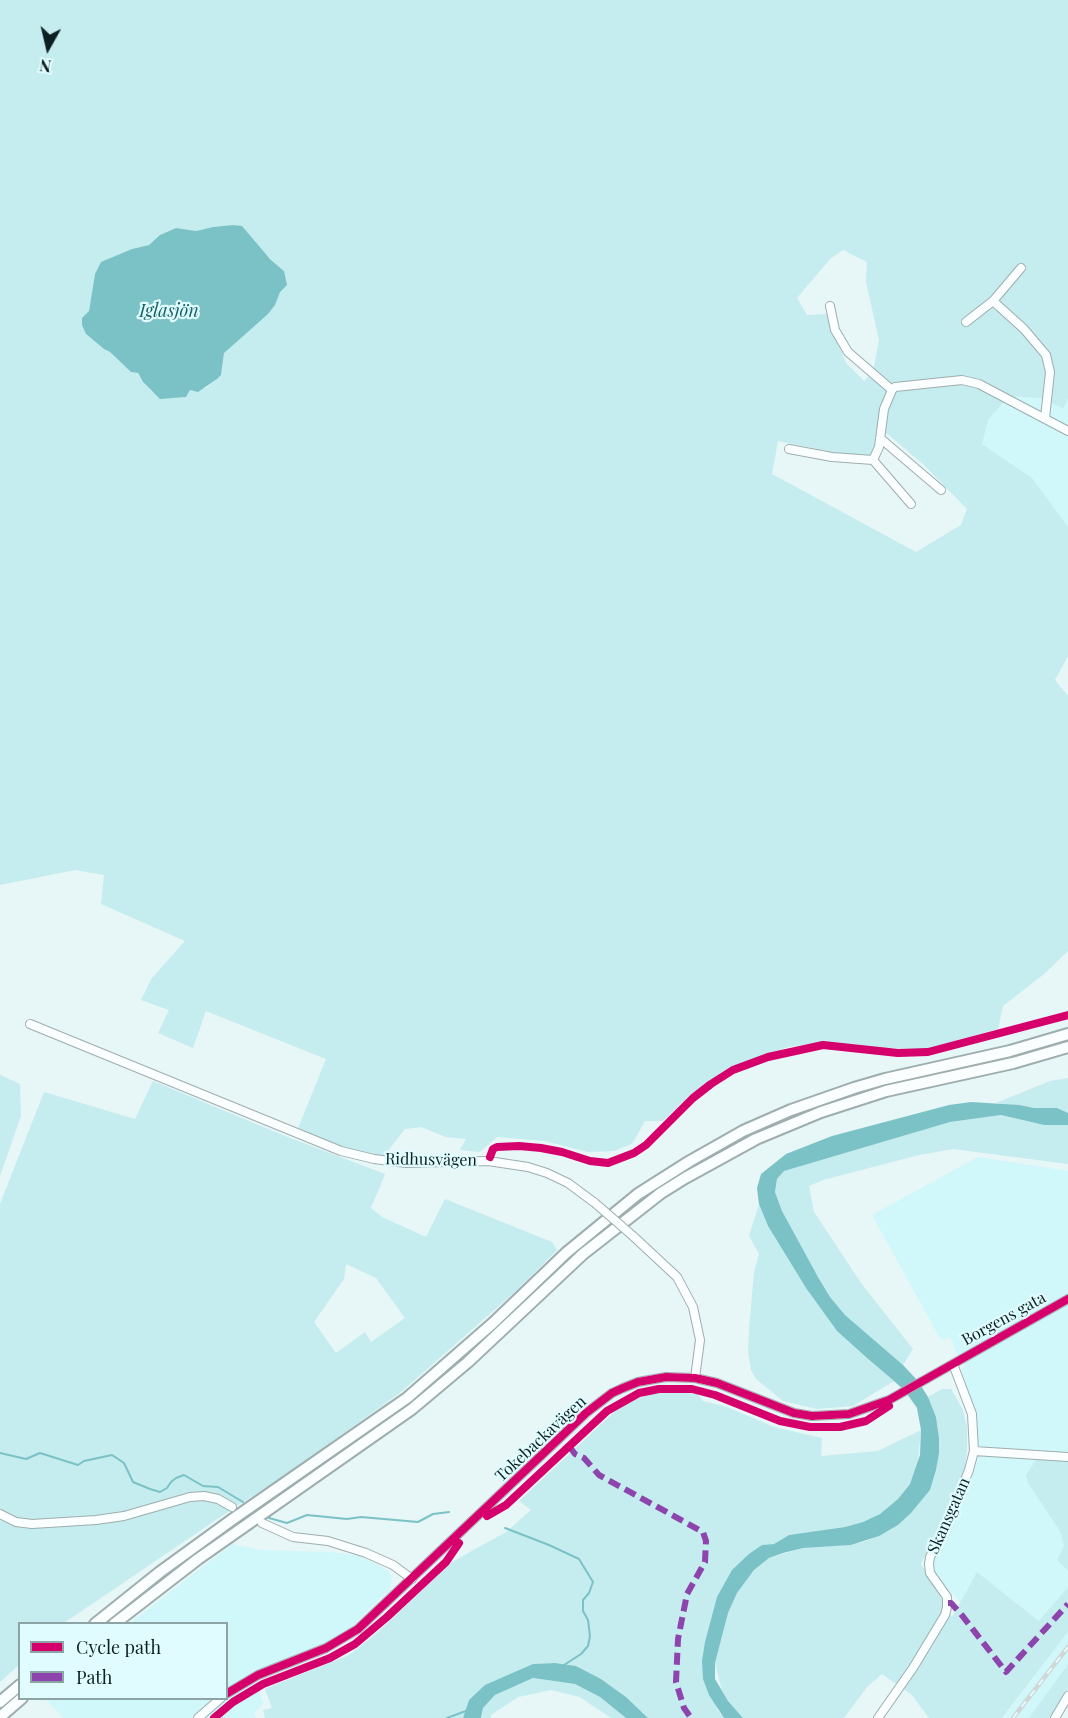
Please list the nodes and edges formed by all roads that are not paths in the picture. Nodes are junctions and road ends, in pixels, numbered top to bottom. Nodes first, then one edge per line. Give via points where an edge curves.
1 (1021, 268) dead end
2 (993, 301) junction
3 (830, 306) dead end
4 (966, 322) dead end
5 (891, 390) junction
6 (1046, 418) junction
7 (1068, 431) edge
8 (880, 438) junction
9 (789, 449) dead end
10 (873, 460) junction
11 (941, 490) dead end
12 (912, 504) dead end
13 (30, 1024) dead end
14 (1068, 1034) edge
15 (1068, 1047) edge
16 (1068, 1299) edge
17 (953, 1364) junction
18 (695, 1378) junction
19 (974, 1450) junction
20 (1068, 1457) edge
21 (232, 1507) dead end
22 (0, 1514) edge
23 (262, 1523) dead end
24 (412, 1579) junction
25 (96, 1622) edge
26 (115, 1622) edge
27 (18, 1687) edge
28 (228, 1693) edge
29 (1068, 1696) edge
30 (20, 1700) edge
31 (219, 1700) edge
32 (0, 1702) edge
33 (0, 1717) edge
34 (198, 1718) edge
35 (878, 1718) edge
36 (1055, 1718) edge

1 - 2 street
2 - 4 street
2 - 6 street via 1046,355 1050,372
3 - 5 street via 835,330 848,352
5 - 6 street via 903,385 962,380 979,384
5 - 8 street
6 - 7 street
8 - 10 street
8 - 11 street
9 - 10 street
10 - 12 street
13 - 18 street, Ridhusvägen, bridge via 340,1151 406,1163 488,1161 528,1167 568,1183 677,1277 693,1306 699,1340
14 - 25 highway via 885,1079 818,1100 743,1131 681,1166 638,1194 566,1253 485,1331 407,1398 233,1519
15 - 26 highway via 886,1091 821,1112 756,1138 694,1173 661,1193 583,1254 412,1409
16 - 17 street, Borgens gata
17 - 18 street, Tokebackavägen via 889,1400 849,1414 812,1416
17 - 19 street, Skansgatan via 972,1414
18 - 24 street, Tokebackavägen via 666,1377 638,1382 603,1400
19 - 20 street
19 - 35 street, Skansgatan via 928,1564 947,1597 946,1611
21 - 22 street via 204,1496 96,1520 32,1524
23 - 24 street via 293,1538 328,1541 366,1553
24 - 28 street, Tokebackavägen via 342,1639
27 - 32 highway
29 - 36 street
30 - 33 highway
31 - 34 street

